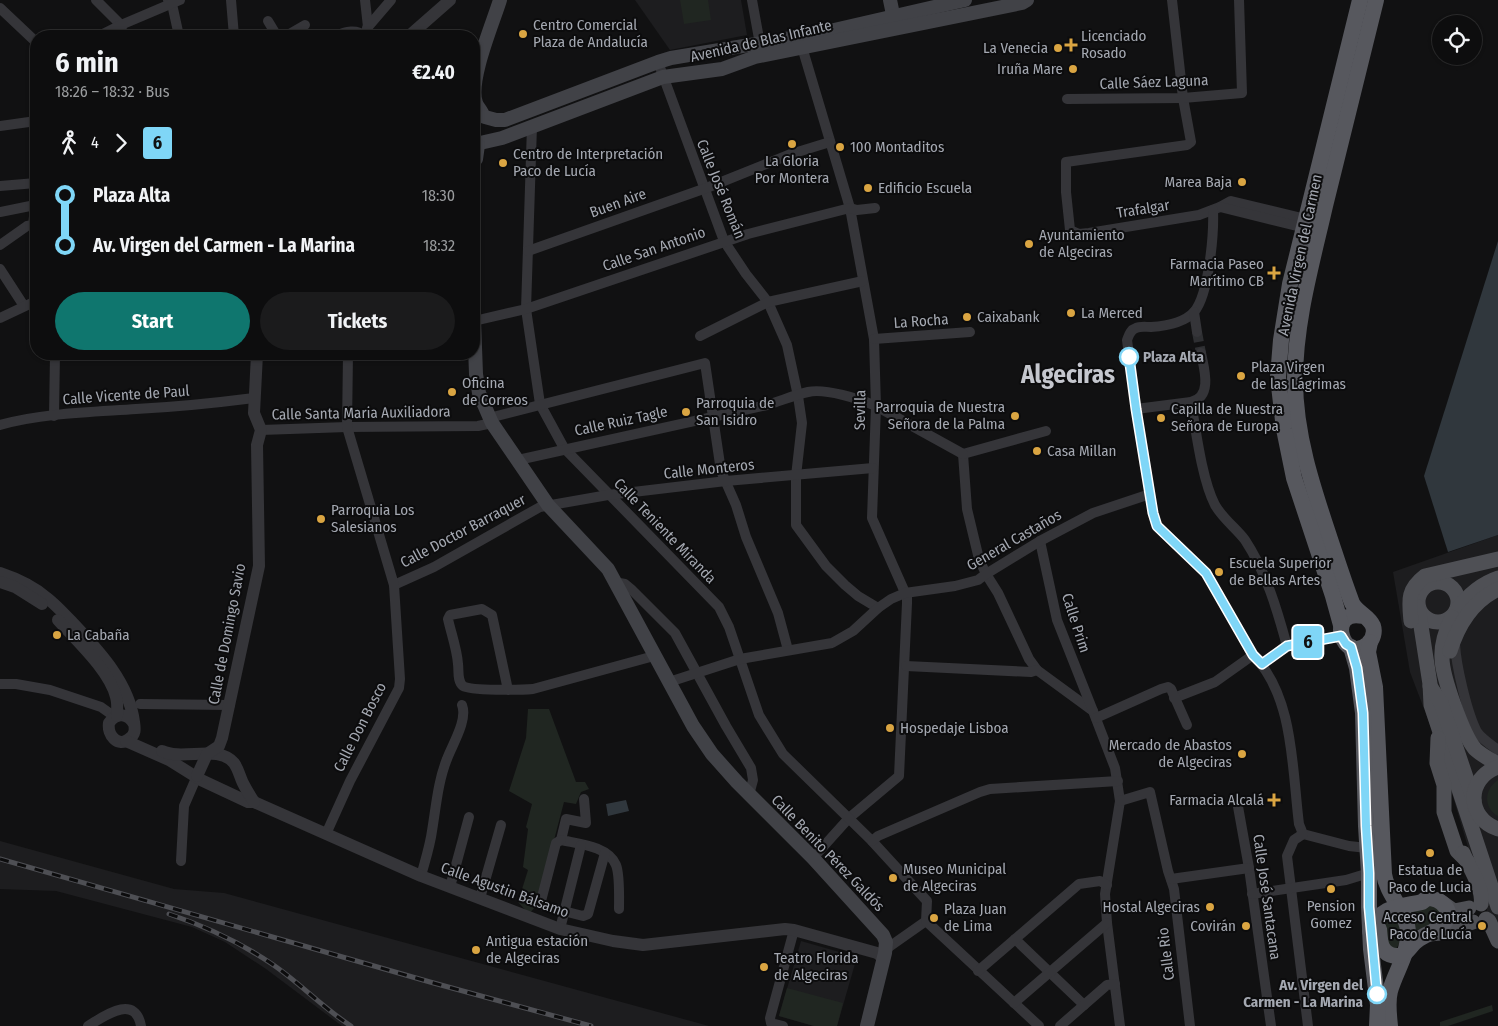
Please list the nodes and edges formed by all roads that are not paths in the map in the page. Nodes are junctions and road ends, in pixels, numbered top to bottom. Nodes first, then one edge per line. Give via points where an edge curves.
1 (96, 0) edge
2 (231, 0) edge
3 (365, 0) edge
4 (391, 0) edge
5 (450, 0) edge
6 (492, 0) edge
7 (500, 0) edge
8 (752, 0) edge
9 (890, 0) edge
10 (898, 0) edge
11 (965, 0) edge
12 (1027, 0) edge
13 (1172, 0) edge
14 (1240, 0) edge
15 (1360, 0) edge
16 (1376, 0) edge
17 (173, 1) edge
18 (0, 8) edge
19 (268, 21) dead end
20 (899, 21) junction
21 (121, 25) junction
22 (305, 25) dead end
23 (111, 30) edge
24 (122, 30) edge
25 (178, 30) edge
26 (234, 30) edge
27 (273, 30) edge
28 (296, 30) edge
29 (366, 30) edge
30 (368, 30) edge
31 (416, 30) edge
32 (30, 36) edge
33 (480, 36) edge
34 (760, 44) junction
35 (802, 47) junction
36 (480, 62) edge
37 (658, 62) junction
38 (663, 77) junction
39 (1183, 98) junction
40 (1066, 99) dead end
41 (481, 112) edge
42 (30, 122) edge
43 (0, 126) edge
44 (532, 126) junction
45 (480, 141) edge
46 (830, 142) junction
47 (480, 144) edge
48 (30, 184) edge
49 (0, 186) edge
50 (703, 189) junction
51 (30, 204) edge
52 (850, 208) junction
53 (875, 208) dead end
54 (1217, 209) junction
55 (0, 212) edge
56 (30, 226) edge
57 (1309, 226) junction
58 (724, 241) junction
59 (0, 246) edge
60 (528, 251) junction
61 (0, 269) edge
62 (863, 281) junction
63 (768, 302) junction
64 (30, 304) edge
65 (24, 306) junction
66 (526, 309) junction
67 (1194, 312) junction
68 (0, 318) edge
69 (480, 319) edge
70 (970, 332) dead end
71 (1197, 332) tunnel mouth
72 (700, 336) dead end
73 (874, 339) junction
74 (1201, 353) tunnel mouth
75 (55, 360) edge
76 (257, 360) edge
77 (348, 360) edge
78 (475, 360) edge
79 (798, 396) junction
80 (254, 398) junction
81 (1191, 402) junction
82 (540, 404) junction
83 (876, 406) junction
84 (1136, 409) junction
85 (54, 416) junction
86 (713, 417) junction
87 (490, 420) junction
88 (0, 426) edge
89 (347, 426) junction
90 (261, 430) junction
91 (1046, 431) dead end
92 (564, 448) junction
93 (963, 454) junction
94 (518, 460) junction
95 (874, 468) junction
96 (796, 476) junction
97 (726, 481) junction
98 (1150, 494) junction
99 (608, 495) junction
100 (548, 505) junction
101 (1040, 541) junction
102 (1498, 559) edge
103 (1498, 566) edge
104 (0, 573) edge
105 (986, 574) junction
106 (1498, 578) edge
107 (0, 582) edge
108 (614, 582) junction
109 (1433, 582) junction
110 (394, 585) junction
111 (1498, 589) edge
112 (904, 593) junction
113 (1418, 607) junction
114 (878, 608) junction
115 (1454, 615) junction
116 (1363, 616) junction
117 (1344, 636) junction
118 (1455, 636) junction
119 (1370, 642) junction
120 (1287, 646) junction
121 (788, 650) junction
122 (1253, 655) junction
123 (654, 656) junction
124 (740, 658) junction
125 (1262, 664) junction
126 (906, 666) junction
127 (1038, 670) junction
128 (698, 673) junction
129 (1428, 678) junction
130 (1447, 680) junction
131 (669, 682) junction
132 (0, 684) edge
133 (508, 690) junction
134 (1174, 698) junction
135 (140, 704) dead end
136 (230, 705) junction
137 (462, 705) dead end
138 (1095, 715) junction
139 (116, 716) junction
140 (1187, 725) dead end
141 (135, 727) junction
142 (1439, 732) junction
143 (126, 741) junction
144 (1498, 750) edge
145 (207, 754) junction
146 (1498, 766) edge
147 (197, 776) junction
148 (239, 776) junction
149 (1118, 781) junction
150 (232, 794) junction
151 (750, 795) junction
152 (584, 799) dead end
153 (1445, 800) junction
154 (1237, 801) dead end
155 (254, 802) junction
156 (1120, 802) junction
157 (1476, 808) junction
158 (469, 817) dead end
159 (849, 818) junction
160 (1452, 821) junction
161 (501, 825) dead end
162 (1373, 825) junction
163 (1498, 829) edge
164 (326, 834) junction
165 (1303, 834) junction
166 (561, 840) junction
167 (872, 841) junction
168 (581, 845) junction
169 (1368, 848) junction
170 (605, 853) junction
171 (813, 858) junction
172 (181, 861) dead end
173 (1468, 862) junction
174 (1484, 867) junction
175 (1249, 868) junction
176 (1369, 873) junction
177 (421, 876) junction
178 (1171, 880) junction
179 (1498, 883) edge
180 (1107, 884) junction
181 (450, 887) junction
182 (1290, 888) junction
183 (1370, 891) junction
184 (1390, 893) junction
185 (1252, 894) junction
186 (480, 898) junction
187 (1439, 903) junction
188 (1399, 907) junction
189 (1498, 907) edge
190 (619, 909) dead end
191 (565, 911) junction
192 (1477, 913) junction
193 (1378, 916) junction
194 (926, 921) junction
195 (1107, 923) junction
196 (1455, 928) junction
197 (560, 929) junction
198 (794, 930) junction
199 (1370, 931) junction
200 (1428, 934) junction
201 (1015, 939) junction
202 (1498, 941) edge
203 (1403, 955) junction
204 (882, 956) junction
205 (978, 970) junction
206 (1050, 972) junction
207 (1115, 984) junction
208 (1014, 1003) junction
209 (1084, 1005) junction
210 (1378, 1005) junction
211 (139, 1022) edge
212 (88, 1026) edge
213 (783, 1026) edge
214 (858, 1026) edge
215 (866, 1026) edge
216 (1039, 1026) edge
217 (1060, 1026) edge
218 (1120, 1026) edge
219 (1190, 1026) edge
220 (1271, 1026) edge
221 (1308, 1026) edge
222 (1377, 1026) edge
223 (1383, 1026) edge
224 (1390, 1026) edge

1 - 21 street
2 - 26 street
3 - 29 street
4 - 30 street
5 - 31 street
6 - 33 main road
7 - 36 main road
8 - 34 street
9 - 20 main road
10 - 20 main road
11 - 20 main road, Avenida de Blas Infante
12 - 20 main road, Avenida de Blas Infante via 978,12
13 - 39 street
14 - 39 street, Calle Sáez Laguna via 1242,93
15 - 57 highway, Avenida Virgen del Carmen
16 - 57 highway, Avenida Virgen del Carmen
17 - 21 street
17 - 25 street
18 - 32 street
19 - 27 street
20 - 34 main road, Avenida de Blas Infante
20 - 35 main road, Avenida de Blas Infante
21 - 23 street
21 - 24 street
22 - 28 street
34 - 37 main road, Avenida de Blas Infante
35 - 38 main road, Avenida de Blas Infante via 755,57 722,69
35 - 46 street, Sevilla
37 - 38 street, Calle José Román
37 - 41 main road, Avenida de Blas Infante via 505,120 496,120
38 - 44 main road, Avenida de Blas Infante
38 - 50 street, Calle José Román
39 - 40 street, Calle Sáez Laguna
39 - 54 street, Trafalgar via 1191,138 1188,144 1066,162 1070,230 1079,234 1089,233 1199,215
41 - 45 main road via 488,122 488,132
42 - 43 street
44 - 47 main road, Avenida de Blas Infante
44 - 60 street, Calle Teniente Miranda
46 - 50 street, Buen Aire
46 - 52 street, Sevilla
48 - 49 street
50 - 58 street, Calle José Román
50 - 60 street, Buen Aire
51 - 55 street
52 - 53 street, Calle San Antonio
52 - 58 street, Calle San Antonio
52 - 62 street, Sevilla
54 - 57 street, Trafalgar via 1231,201 1239,202
54 - 67 street via 1206,278
56 - 59 street
57 - 116 highway, Avenida Virgen del Carmen via 1306,288 1295,381 1299,428 1320,510 1352,603
57 - 117 highway, Avenida Virgen del Carmen via 1290,284 1278,377 1294,478
58 - 63 street, Calle José Román
58 - 66 street, Calle San Antonio
60 - 66 street, Calle Teniente Miranda
61 - 65 street
62 - 63 street
62 - 73 street, Sevilla
63 - 72 street
63 - 79 street, Calle José Román via 787,345
64 - 65 street
65 - 68 street
66 - 69 street, Calle San Antonio
66 - 82 street, Calle Teniente Miranda
67 - 71 street
67 - 84 street via 1166,326 1135,328 1130,332 1127,340
70 - 73 street, La Rocha
73 - 83 street, Sevilla
74 - 81 street via 1206,385 1199,398
75 - 85 street
76 - 80 street
77 - 89 street, Calle Don Bosco
78 - 87 main road via 479,393
79 - 83 street, Calle Ruiz Tagle via 818,391
79 - 86 street, Calle Ruiz Tagle
79 - 96 street, Calle José Román via 802,423
80 - 85 street, Calle Vicente de Paul
80 - 90 street via 254,414
81 - 84 street
81 - 120 street via 1206,482 1216,506 1244,540 1266,579
82 - 86 street, Calle Santa Maria Auxiliadora via 705,363
82 - 87 street, Calle Santa Maria Auxiliadora
82 - 92 street, Calle Teniente Miranda
83 - 93 street, Calle Ruiz Tagle
83 - 95 street, Sevilla
84 - 98 street
85 - 88 street, Calle Vicente de Paul via 13,421
86 - 92 street, Calle Ruiz Tagle
86 - 97 street via 721,471
87 - 89 street, Calle Santa Maria Auxiliadora via 478,426
87 - 94 main road
89 - 90 street, Calle Santa Maria Auxiliadora
89 - 110 street, Calle Don Bosco
90 - 136 street, Calle de Domingo Savio via 256,446 258,572
91 - 93 street
92 - 94 street, Calle Ruiz Tagle
92 - 99 street, Calle Teniente Miranda
93 - 105 street via 967,509
94 - 100 main road
95 - 96 street, Calle Monteros
95 - 112 street, Sevilla via 872,518
96 - 97 street, Calle Monteros
96 - 114 street, Calle José Román via 796,525 826,566 858,596
97 - 99 street, Calle Monteros
97 - 121 street via 778,613
98 - 101 street, General Castaños via 1093,512
98 - 122 street via 1157,526 1206,573
99 - 100 street, Calle Monteros
99 - 124 street, Calle Teniente Miranda via 719,607
100 - 108 main road via 608,569
100 - 110 street, Calle Doctor Barraquer
101 - 105 street, General Castaños
101 - 138 street, Calle Prim via 1056,620
102 - 129 main road via 1425,576 1410,592 1413,642
103 - 109 main road
104 - 141 street via 38,590 78,629 119,679 131,704
105 - 112 street, General Castaños via 978,580 955,586
105 - 127 street via 1029,659
106 - 115 main road via 1480,586
107 - 139 street via 15,587 43,605 102,670 117,699
108 - 123 main road
108 - 128 street, Calle Benito Pérez Galdós via 625,584 668,624
109 - 113 main road via 1420,591
109 - 115 main road via 1445,583 1454,590 1458,601
110 - 164 street, Calle Don Bosco via 398,688
111 - 118 main road via 1472,609
112 - 114 street, General Castaños
112 - 126 street, Sevilla via 907,604
113 - 115 main road via 1432,622 1442,622
113 - 129 main road
114 - 121 street, General Castaños via 853,631 832,643
115 - 130 main road via 1442,645
116 - 117 highway via 1348,617
116 - 119 highway via 1373,627
117 - 119 highway via 1361,647
117 - 120 street
117 - 162 highway, Avenida Virgen del Carmen via 1357,668
118 - 130 main road via 1447,663
118 - 144 street via 1459,674 1473,723 1478,733
119 - 162 highway via 1368,652 1375,696
120 - 125 street
121 - 124 street, General Castaños
122 - 125 street
122 - 134 street via 1215,682
123 - 131 main road
123 - 133 street via 533,689
124 - 128 street, General Castaños
124 - 159 street, Calle Teniente Miranda via 759,715 784,754
125 - 165 street via 1288,724 1299,824
126 - 127 street
126 - 159 street, Sevilla via 899,776
127 - 138 street
128 - 131 street, General Castaños
128 - 151 street, Calle Benito Pérez Galdós via 751,768
129 - 142 main road via 1430,706
129 - 157 main road via 1441,703
130 - 146 main road via 1465,734 1476,749
131 - 151 main road via 712,754
132 - 139 street via 50,690 101,706
133 - 133 street via 492,615 482,609 450,615 458,679 462,686
134 - 138 street via 1171,689 1164,688
134 - 140 street
135 - 136 street
136 - 145 street, Calle de Domingo Savio via 219,746
137 - 177 street via 464,711 454,745 443,769
138 - 149 street, Calle Prim
139 - 141 street via 129,717
139 - 143 street via 109,723 109,732 114,740
141 - 143 street via 132,737
141 - 145 street via 141,740 166,753
142 - 153 main road via 1437,763
142 - 174 main road
143 - 147 street, Calle Agustin Bálsamo
145 - 147 street, Calle de Domingo Savio
145 - 148 street via 226,757 234,762
146 - 157 main road via 1478,782 1475,788
147 - 150 street, Calle Agustin Bálsamo
147 - 172 street via 184,806
148 - 150 street via 240,784
148 - 155 street
149 - 156 street, Calle Prim
149 - 167 street via 990,789
150 - 155 street, Calle Agustin Bálsamo
151 - 171 main road, Calle Benito Pérez Galdós
152 - 166 street via 586,824 566,819
153 - 160 main road
153 - 173 main road via 1444,812 1457,852
154 - 175 street, Calle José Santacana
155 - 164 street, Calle Agustin Bálsamo
156 - 178 street, Calle Rio via 1150,792
156 - 180 street, Calle Prim
157 - 163 main road via 1486,824
157 - 179 main road
158 - 181 street
159 - 167 street, Calle Teniente Miranda
159 - 171 street
160 - 173 main road
160 - 174 main road via 1462,831 1468,851
161 - 186 street
162 - 169 highway
162 - 184 highway
164 - 177 street, Calle Agustin Bálsamo
165 - 169 street
165 - 182 street via 1294,840 1287,856
166 - 168 street
166 - 191 street via 556,843 541,903
167 - 194 street, Calle Teniente Miranda via 927,901
168 - 170 street
168 - 191 street
169 - 176 highway
170 - 190 street via 617,866
170 - 191 street via 589,912 584,916
171 - 204 main road, Calle Benito Pérez Galdós via 878,928
173 - 192 main road via 1481,898
174 - 189 main road
175 - 178 street
175 - 185 street, Calle José Santacana
176 - 182 street via 1353,879
176 - 183 highway
177 - 181 street, Calle Agustin Bálsamo
178 - 219 street, Calle Rio
180 - 195 street, Calle Prim
180 - 201 street via 1100,881 1079,884
181 - 186 street, Calle Agustin Bálsamo
182 - 185 street
182 - 221 street
183 - 193 highway
183 - 199 highway
184 - 187 highway
184 - 188 highway
185 - 220 street, Calle José Santacana
186 - 197 street, Calle Agustin Bálsamo
187 - 188 highway via 1422,902
187 - 192 main road via 1458,912
187 - 196 main road
187 - 200 highway via 1446,906 1447,920
188 - 193 highway
188 - 203 highway via 1408,932
191 - 197 street
192 - 196 main road
192 - 202 main road via 1490,921
193 - 199 highway
193 - 203 highway via 1383,950 1389,955
194 - 204 street via 889,947
194 - 205 street
195 - 206 street
195 - 207 street, Calle Prim
196 - 200 main road
197 - 198 street, Calle Agustin Bálsamo via 643,945
198 - 204 street, Calle Agustin Bálsamo
198 - 213 street via 770,1018 771,1023
199 - 210 highway
200 - 203 highway
201 - 205 street
201 - 206 street
203 - 224 highway via 1388,997
204 - 214 main road
204 - 215 main road
205 - 208 street
206 - 208 street
206 - 209 street
207 - 209 street via 1108,985
207 - 218 street, Calle Prim
208 - 216 street
209 - 217 street
210 - 222 highway
210 - 223 highway
211 - 212 street via 134,1013 121,1009

